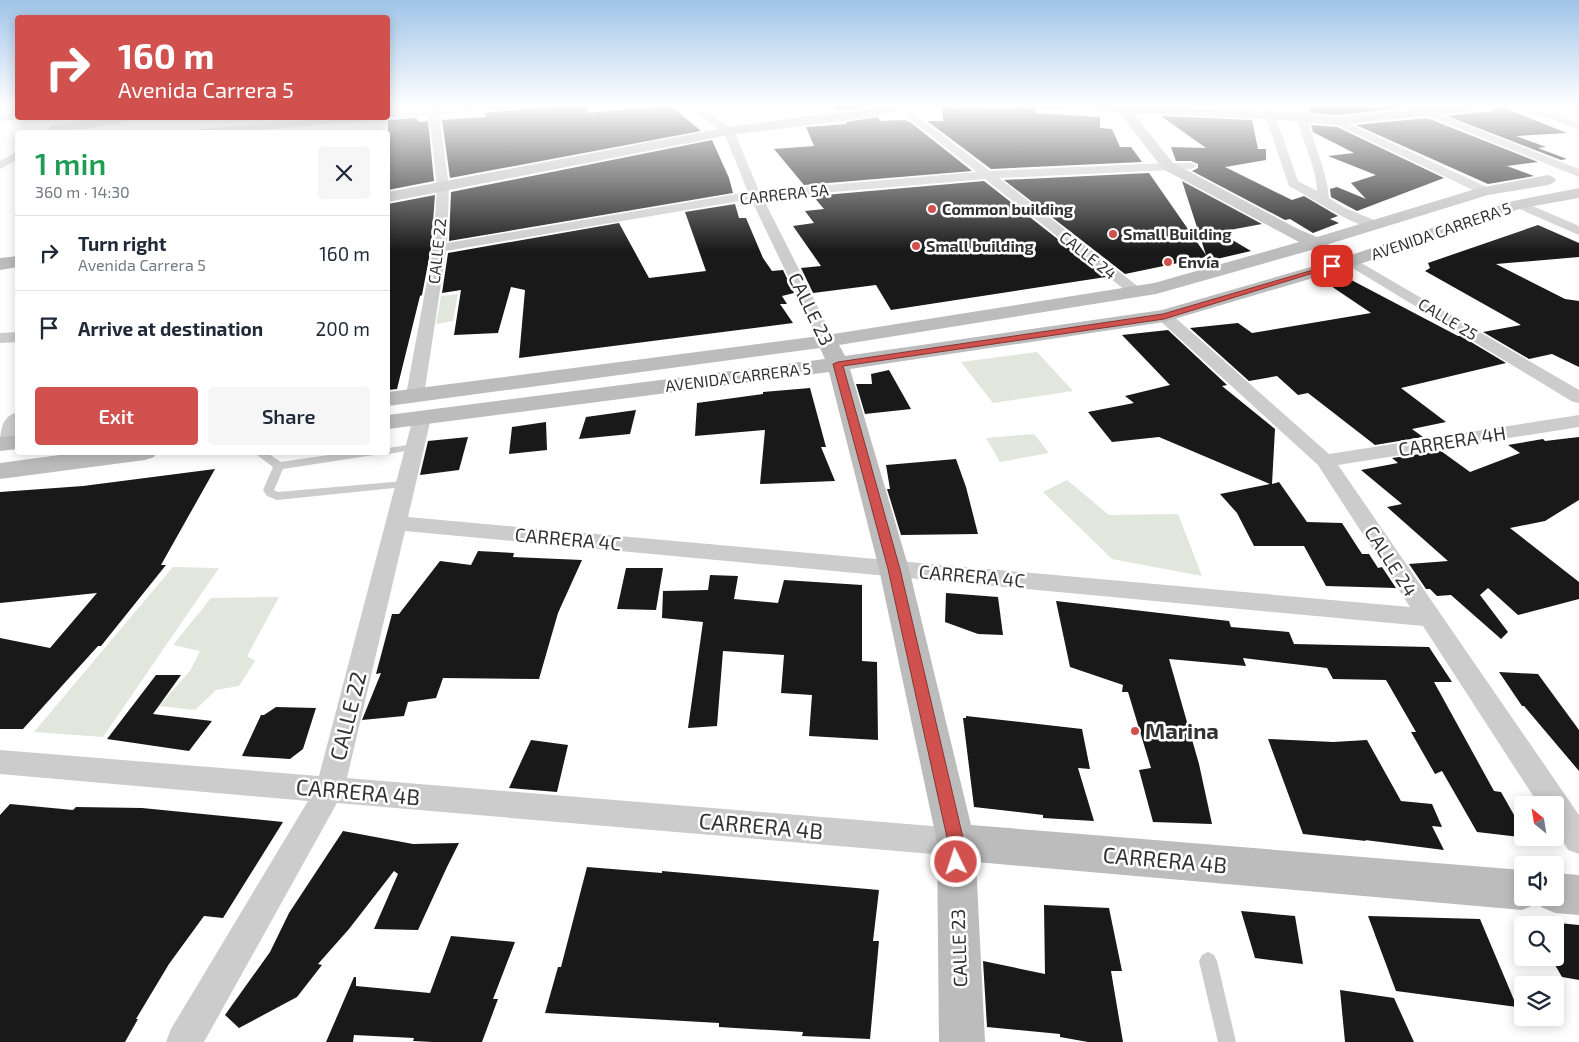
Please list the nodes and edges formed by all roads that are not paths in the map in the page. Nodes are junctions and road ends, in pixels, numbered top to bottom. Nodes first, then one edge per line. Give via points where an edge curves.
1 (440, 154) edge
2 (611, 154) edge
3 (738, 154) edge
4 (961, 154) edge
5 (1158, 154) edge
6 (1180, 154) edge
7 (1284, 154) edge
8 (1314, 154) edge
9 (1406, 154) edge
10 (1528, 154) edge
11 (15, 156) edge
12 (15, 162) edge
13 (2, 164) edge
14 (1168, 166) junction
15 (1191, 166) junction
16 (1579, 174) edge
17 (986, 175) junction
18 (443, 186) junction
19 (1485, 191) junction
20 (1579, 193) edge
21 (755, 195) junction
22 (390, 197) edge
23 (1323, 199) junction
24 (1519, 204) junction
25 (1374, 225) junction
26 (1579, 231) edge
27 (1316, 243) junction
28 (440, 248) junction
29 (1351, 261) junction
30 (15, 262) edge
31 (0, 264) edge
32 (1135, 291) junction
33 (1164, 316) junction
34 (15, 337) edge
35 (0, 338) edge
36 (832, 353) junction
37 (1579, 398) edge
38 (390, 400) edge
39 (418, 407) junction
40 (15, 421) edge
41 (390, 421) edge
42 (1579, 421) edge
43 (0, 440) edge
44 (15, 442) edge
45 (0, 444) edge
46 (414, 447) junction
47 (390, 451) edge
48 (122, 455) edge
49 (262, 455) edge
50 (354, 455) edge
51 (1325, 461) junction
52 (279, 466) junction
53 (0, 471) edge
54 (404, 484) junction
55 (395, 523) junction
56 (894, 569) junction
57 (1429, 618) junction
58 (0, 762) edge
59 (330, 790) junction
60 (1579, 840) edge
61 (956, 842) junction
62 (1514, 889) edge
63 (1564, 894) edge
64 (1579, 895) edge
65 (1208, 962) dead end
66 (184, 1042) edge
67 (962, 1042) edge
68 (1227, 1042) edge

1 - 18 street, CALLE 22
2 - 18 main road
3 - 21 street, CALLE 23
4 - 17 street, CALLE 24
5 - 14 main road
6 - 15 main road
7 - 23 street via 1293,183
8 - 23 street via 1324,186
9 - 19 street
10 - 16 street
11 - 13 street
12 - 13 street
14 - 15 street, CARRERA 5A
14 - 17 street, CARRERA 5A
14 - 27 main road
15 - 27 main road via 1304,231
16 - 19 main road, AVENIDA CARRERA 5
17 - 21 street, CARRERA 5A
17 - 32 street, CALLE 24
18 - 22 main road
18 - 28 street, CALLE 22
19 - 25 main road, AVENIDA CARRERA 5
20 - 24 main road, AVENIDA CARRERA 5
21 - 28 street, CARRERA 5A
21 - 36 street, CALLE 23
23 - 25 street via 1340,211
24 - 26 street
24 - 29 main road, AVENIDA CARRERA 5
25 - 27 main road, AVENIDA CARRERA 5
27 - 29 main road, CALLE 25
27 - 32 main road, AVENIDA CARRERA 5
28 - 39 street, CALLE 22
29 - 33 main road, AVENIDA CARRERA 5
29 - 37 street, CALLE 25
30 - 31 main road
32 - 36 main road, AVENIDA CARRERA 5
33 - 36 main road, AVENIDA CARRERA 5
33 - 51 street, CALLE 24
34 - 35 street
36 - 39 main road, AVENIDA CARRERA 5
36 - 56 main road, CALLE 23
38 - 39 main road, AVENIDA CARRERA 5
39 - 41 main road, AVENIDA CARRERA 5
39 - 46 street, CALLE 22
40 - 43 street
42 - 51 street, CARRERA 4H
44 - 45 main road
46 - 47 lane
46 - 54 street, CALLE 22
48 - 53 main road
49 - 52 lane
50 - 52 lane
51 - 57 street, CALLE 24
52 - 54 lane via 268,490 277,496
54 - 55 street, CALLE 22
55 - 56 street, CARRERA 4C
55 - 59 street, CALLE 22
56 - 57 street, CARRERA 4C
56 - 61 main road, CALLE 23
57 - 60 street, CALLE 24
58 - 59 street, CARRERA 4B
59 - 61 street, CARRERA 4B
59 - 66 street, CALLE 22
61 - 62 main road, CARRERA 4B
61 - 67 main road, CALLE 23
63 - 64 main road
65 - 68 lane

